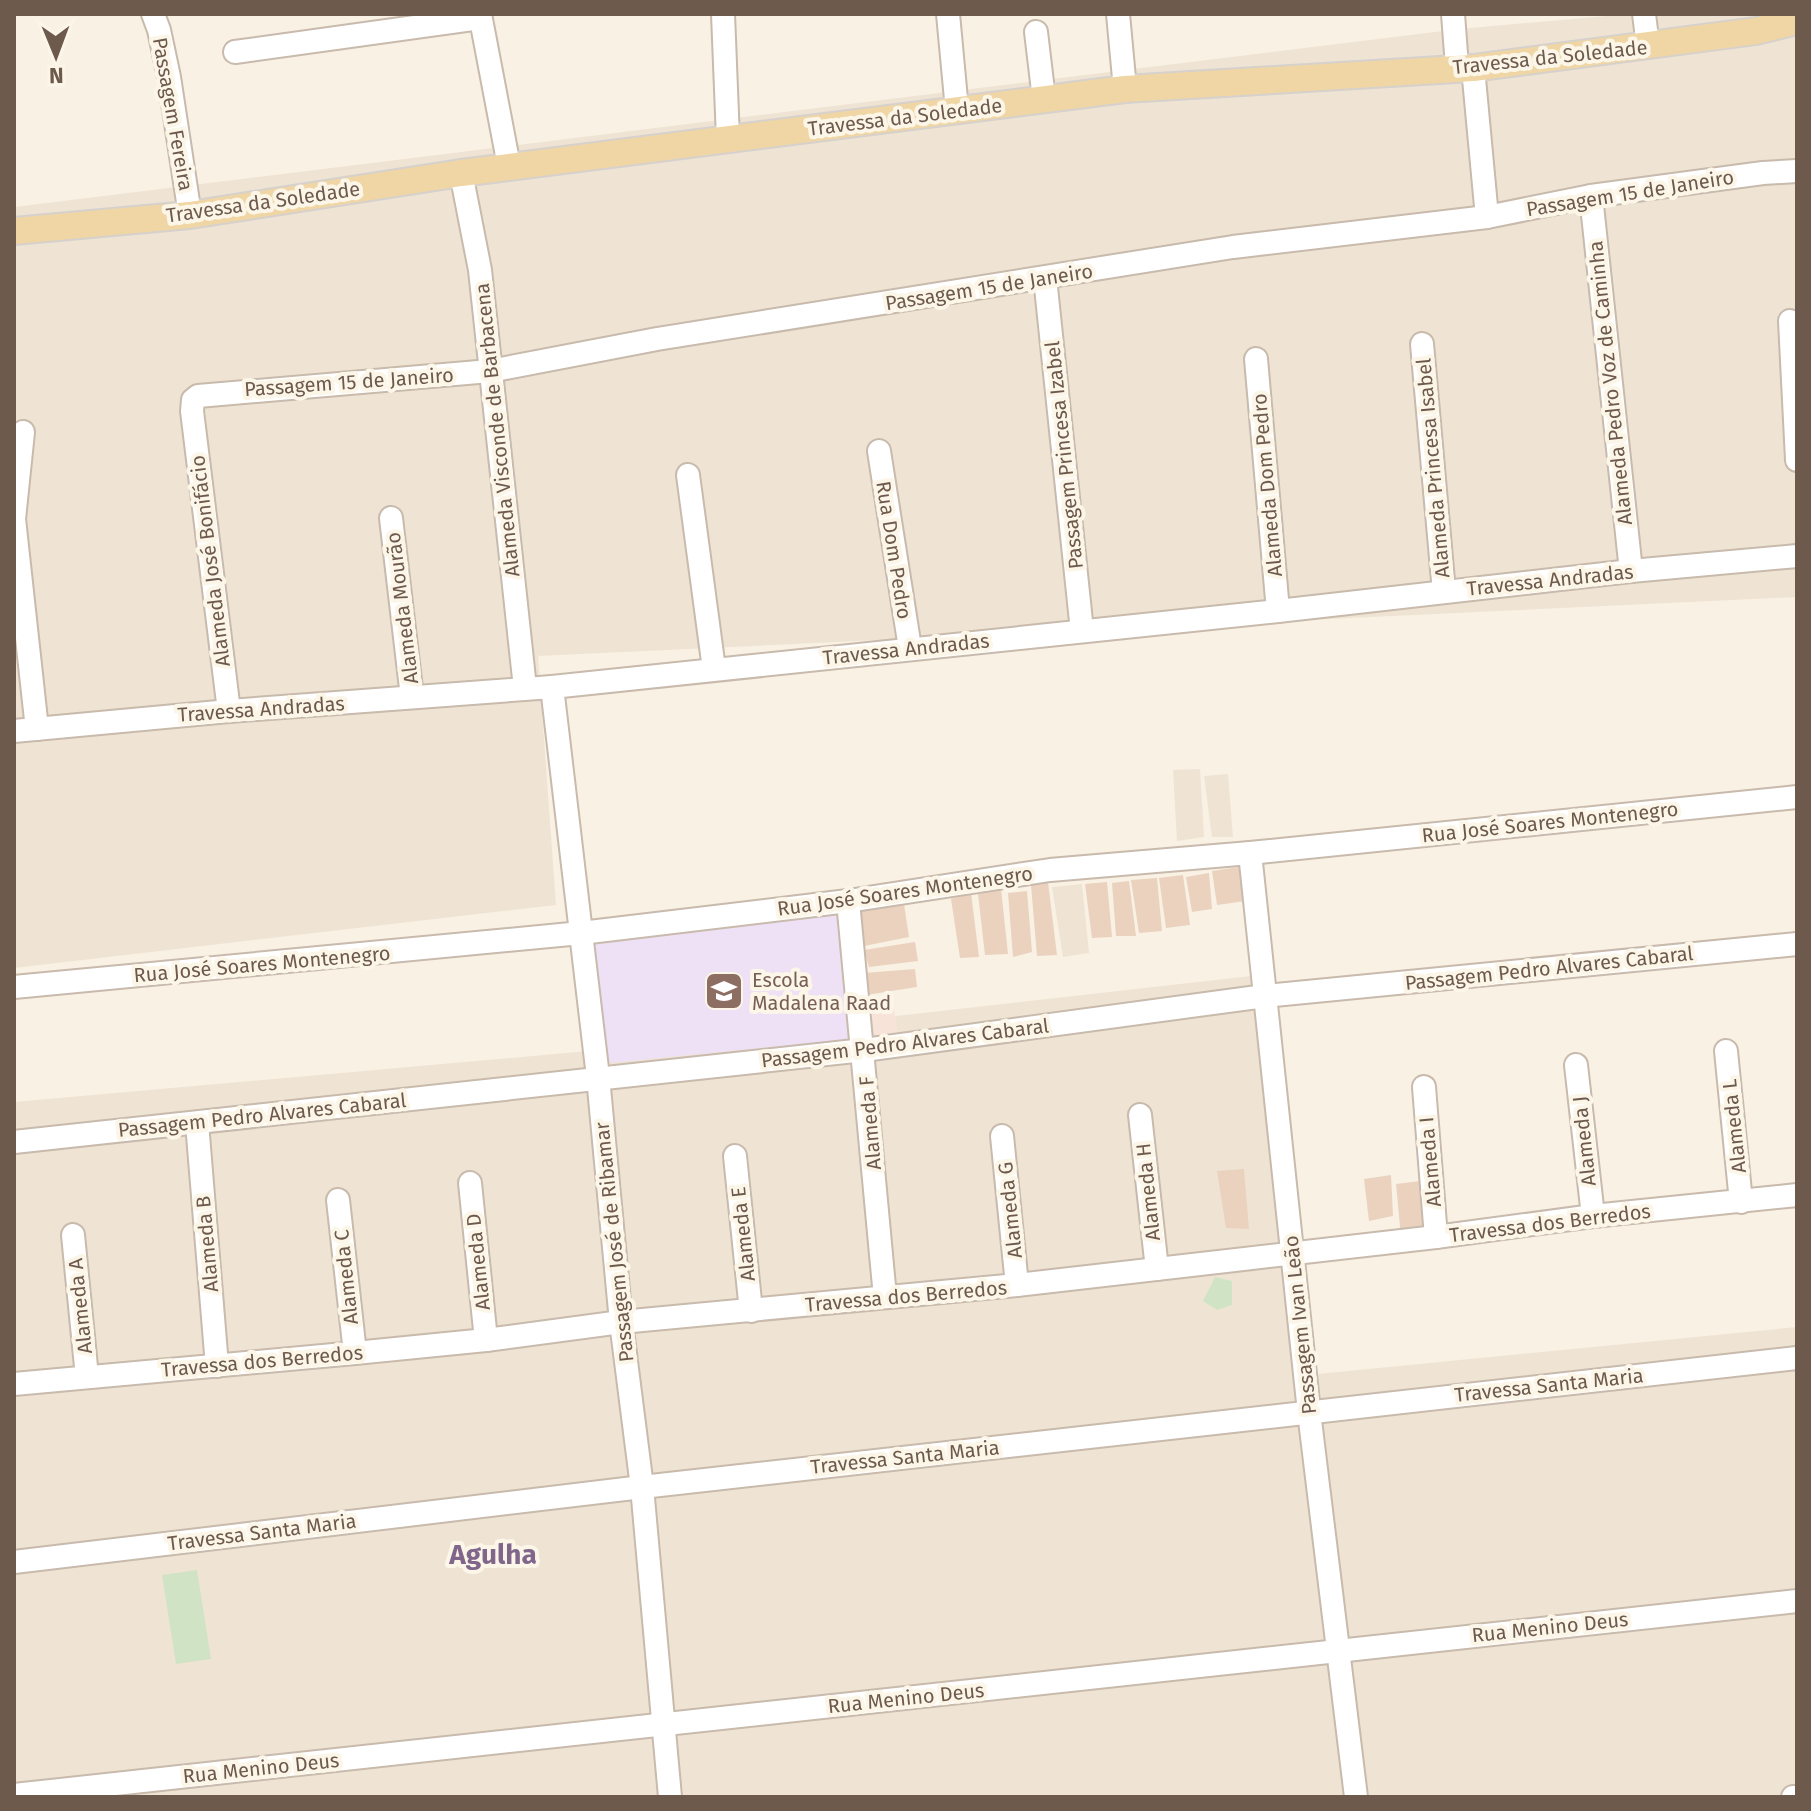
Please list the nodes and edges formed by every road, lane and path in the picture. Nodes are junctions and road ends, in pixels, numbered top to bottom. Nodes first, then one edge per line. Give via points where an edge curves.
1 (153, 14) edge
2 (723, 14) edge
3 (948, 14) edge
4 (1118, 14) edge
5 (1453, 14) edge
6 (1644, 14) edge
7 (480, 16) edge
8 (1797, 21) edge
9 (1036, 32) dead end
10 (1648, 46) junction
11 (235, 52) dead end
12 (1465, 68) junction
13 (1125, 89) junction
14 (1044, 99) junction
15 (957, 110) junction
16 (728, 139) junction
17 (509, 166) junction
18 (1797, 171) edge
19 (461, 173) junction
20 (1591, 196) junction
21 (190, 215) junction
22 (1487, 217) junction
23 (14, 231) edge
24 (1045, 278) junction
25 (1790, 321) dead end
26 (1422, 344) dead end
27 (1256, 359) dead end
28 (490, 371) junction
29 (192, 411) joint
30 (23, 432) dead end
31 (879, 451) dead end
32 (1797, 460) edge
33 (688, 475) dead end
34 (391, 518) dead end
35 (1797, 556) edge
36 (1631, 571) junction
37 (1444, 592) junction
38 (1278, 611) junction
39 (1082, 631) junction
40 (910, 648) junction
41 (714, 669) junction
42 (552, 687) junction
43 (525, 688) junction
44 (412, 697) junction
45 (229, 711) junction
46 (37, 729) junction
47 (14, 731) edge
48 (1797, 797) edge
49 (1250, 853) junction
50 (848, 901) junction
51 (581, 933) junction
52 (1797, 944) edge
53 (14, 987) edge
54 (1265, 996) junction
55 (864, 1050) junction
56 (1726, 1051) dead end
57 (1576, 1065) dead end
58 (598, 1077) junction
59 (1424, 1087) dead end
60 (1140, 1115) dead end
61 (197, 1123) junction
62 (1002, 1136) dead end
63 (14, 1142) edge
64 (735, 1156) dead end
65 (470, 1183) dead end
66 (1797, 1195) edge
67 (338, 1200) dead end
68 (1741, 1202) junction
69 (1593, 1216) junction
70 (73, 1235) dead end
71 (1436, 1237) junction
72 (1292, 1253) junction
73 (1157, 1269) junction
74 (1017, 1285) junction
75 (885, 1297) junction
76 (751, 1311) junction
77 (621, 1322) junction
78 (486, 1340) junction
79 (355, 1353) junction
80 (1797, 1358) edge
81 (217, 1366) junction
82 (87, 1377) junction
83 (14, 1384) edge
84 (1309, 1412) junction
85 (642, 1487) junction
86 (14, 1562) edge
87 (1797, 1601) edge
88 (1339, 1650) junction
89 (665, 1725) junction
90 (14, 1795) edge
91 (670, 1797) edge
92 (1356, 1797) edge

1 - 21 street, Passagem Fereira via 169,77
2 - 16 street
3 - 15 street
4 - 13 street
5 - 12 street
6 - 10 street
7 - 11 street
7 - 17 street
8 - 10 main road, Travessa da Soledade
9 - 14 street
10 - 12 main road, Travessa da Soledade
12 - 13 main road, Travessa da Soledade
12 - 22 street
13 - 14 main road, Travessa da Soledade
14 - 15 main road, Travessa da Soledade
15 - 16 main road, Travessa da Soledade
16 - 17 main road, Travessa da Soledade
17 - 19 main road, Travessa da Soledade
18 - 20 street, Passagem 15 de Janeiro
19 - 21 main road, Travessa da Soledade
19 - 28 street, Alameda Visconde de Barbacena via 480,270
20 - 22 street, Passagem 15 de Janeiro
20 - 36 street, Alameda Pedro Voz de Caminha
21 - 23 main road, Travessa da Soledade
22 - 24 street, Passagem 15 de Janeiro via 1233,247
24 - 28 street, Passagem 15 de Janeiro
24 - 39 street, Passagem Princesa Izabel
25 - 32 street
26 - 37 street, Alameda Princesa Isabel
27 - 38 street, Alameda Dom Pedro
28 - 29 street, Passagem 15 de Janeiro via 213,392 193,400
28 - 43 street, Alameda Visconde de Barbacena
29 - 45 street, Alameda José Bonifácio
30 - 46 street via 14,519
31 - 40 street, Rua Dom Pedro
33 - 41 street
34 - 44 street, Alameda Mourão
35 - 36 street, Travessa Andradas
36 - 37 street, Travessa Andradas
37 - 38 street, Travessa Andradas
38 - 39 street, Travessa Andradas
39 - 40 street, Travessa Andradas
40 - 41 street, Travessa Andradas
41 - 42 street, Travessa Andradas
42 - 43 street, Travessa Andradas
42 - 51 street, Passagem José de Ribamar
43 - 44 street, Travessa Andradas
44 - 45 street, Travessa Andradas
45 - 46 street, Travessa Andradas
46 - 47 street, Travessa Andradas
48 - 49 street, Rua José Soares Montenegro
49 - 50 street, Rua José Soares Montenegro via 1050,870
49 - 54 street, Passagem Ivan Leão
50 - 51 street, Rua José Soares Montenegro
50 - 55 street, Alameda F
51 - 53 street, Rua José Soares Montenegro
51 - 58 street, Passagem José de Ribamar
52 - 54 street, Passagem Pedro Alvares Cabaral
54 - 55 street, Passagem Pedro Alvares Cabaral
54 - 72 street, Passagem Ivan Leão
55 - 58 street, Passagem Pedro Alvares Cabaral
55 - 75 street, Alameda F
56 - 68 street, Alameda L
57 - 69 street, Alameda J
58 - 61 street, Passagem Pedro Alvares Cabaral
58 - 77 street, Passagem José de Ribamar
59 - 71 street, Alameda I
60 - 73 street, Alameda H
61 - 63 street, Passagem Pedro Alvares Cabaral
61 - 81 street, Alameda B
62 - 74 street, Alameda G
64 - 76 street, Alameda E
65 - 78 street, Alameda D
66 - 68 street, Travessa dos Berredos
67 - 79 street, Alameda C
68 - 69 street, Travessa dos Berredos
69 - 71 street, Travessa dos Berredos
70 - 82 street, Alameda A
71 - 72 street, Travessa dos Berredos
72 - 73 street, Travessa dos Berredos
72 - 84 street, Passagem Ivan Leão
73 - 74 street, Travessa dos Berredos
74 - 75 street, Travessa dos Berredos
75 - 76 street, Travessa dos Berredos
76 - 77 street, Travessa dos Berredos
77 - 78 street, Travessa dos Berredos
77 - 85 street, Passagem José de Ribamar
78 - 79 street, Travessa dos Berredos
79 - 81 street, Travessa dos Berredos
80 - 84 street, Travessa Santa Maria
81 - 82 street, Travessa dos Berredos
82 - 83 street, Travessa dos Berredos
84 - 85 street, Travessa Santa Maria
84 - 88 street, Passagem Ivan Leão
85 - 86 street, Travessa Santa Maria
85 - 89 street, Passagem José de Ribamar
87 - 88 street, Rua Menino Deus
88 - 89 street, Rua Menino Deus
88 - 92 street, Passagem Ivan Leão
89 - 90 street, Rua Menino Deus
89 - 91 street, Passagem José de Ribamar

